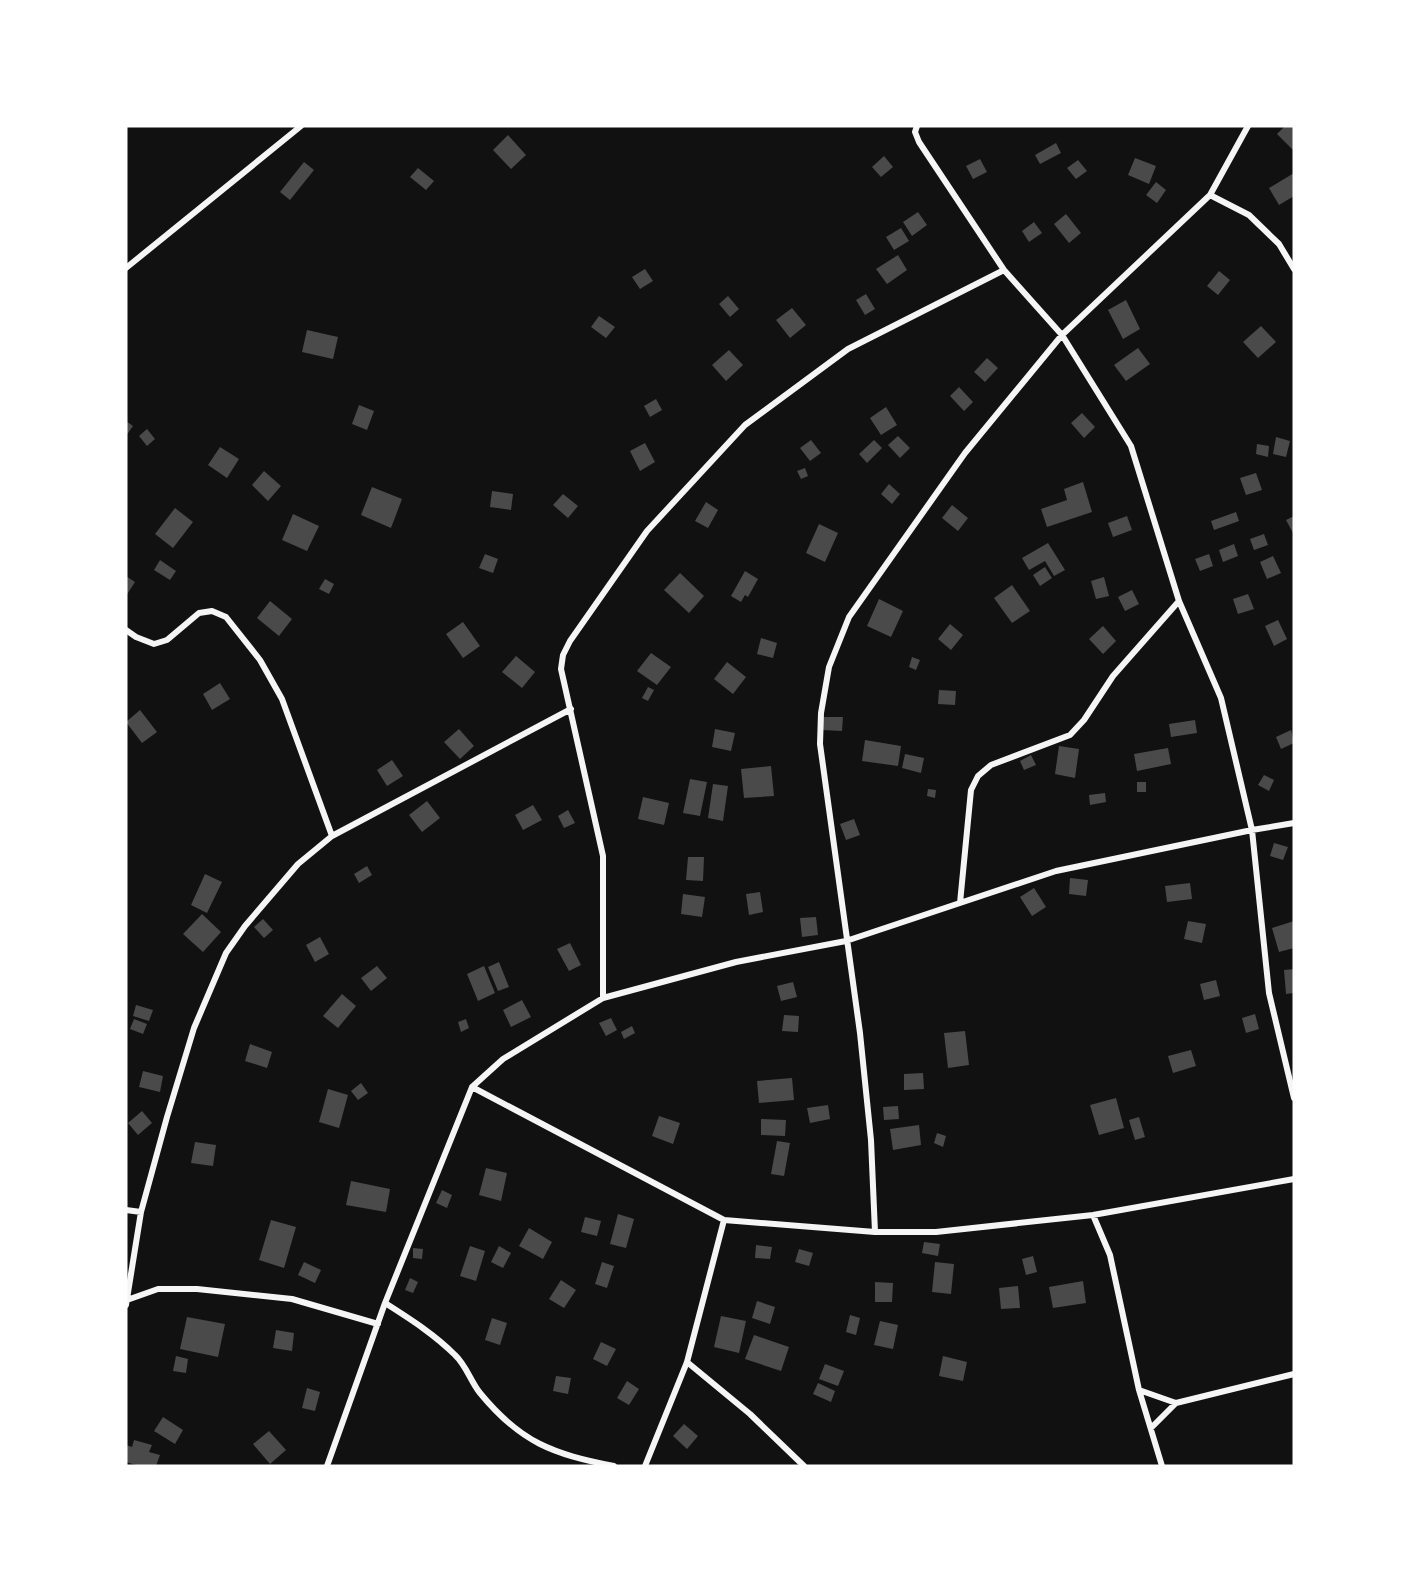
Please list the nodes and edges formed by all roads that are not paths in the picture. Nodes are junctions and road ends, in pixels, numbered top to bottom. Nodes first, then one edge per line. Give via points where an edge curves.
1 (301, 126) edge
2 (917, 126) edge
3 (1248, 126) edge
4 (1210, 195) junction
5 (126, 268) edge
6 (1294, 268) edge
7 (1004, 270) junction
8 (1062, 335) junction
9 (1179, 601) junction
10 (126, 630) edge
11 (571, 709) junction
12 (1294, 823) edge
13 (1252, 830) junction
14 (332, 836) junction
15 (960, 903) junction
16 (846, 941) junction
17 (603, 998) junction
18 (472, 1087) junction
19 (1294, 1098) edge
20 (1294, 1179) edge
21 (126, 1210) edge
22 (141, 1212) junction
23 (1093, 1215) junction
24 (724, 1220) junction
25 (875, 1232) junction
26 (127, 1302) edge
27 (385, 1302) junction
28 (378, 1324) junction
29 (687, 1362) junction
30 (1294, 1374) edge
31 (1139, 1390) junction
32 (1176, 1403) junction
33 (1151, 1428) junction
34 (327, 1466) edge
35 (614, 1466) edge
36 (645, 1466) edge
37 (804, 1466) edge
38 (1162, 1466) edge

1 - 5 street
2 - 7 street via 919,142
3 - 4 street
4 - 6 street via 1250,215 1279,244
4 - 8 street
7 - 8 street
7 - 11 street via 848,349 745,425 647,531 570,641 561,669
8 - 9 street via 1131,446
8 - 16 street via 965,453 856,607 829,667 820,713 820,744
9 - 13 street via 1221,698
9 - 15 street via 1113,676 1070,735 991,765 978,776 971,790
10 - 14 street via 154,644 167,640 199,613 212,611 226,617 260,660 282,699
11 - 14 street
11 - 17 street via 603,856
12 - 13 street
13 - 15 street via 1056,872
13 - 19 street via 1269,993
14 - 22 street via 298,864 226,953 194,1028
15 - 16 street
16 - 17 street via 736,962
16 - 25 street via 871,1140
17 - 18 street via 503,1059
18 - 24 street
18 - 27 street
20 - 23 street
21 - 22 street
22 - 26 street
23 - 25 street via 936,1232
23 - 31 street via 1110,1254
24 - 25 street
24 - 29 street
26 - 28 street via 158,1289 221,1292 292,1299
27 - 28 street
27 - 35 street via 429,1331 458,1357 479,1392 526,1437 559,1454
28 - 34 street
29 - 36 street
29 - 37 street
30 - 32 street
31 - 32 street
31 - 33 street
32 - 33 street
33 - 38 street

